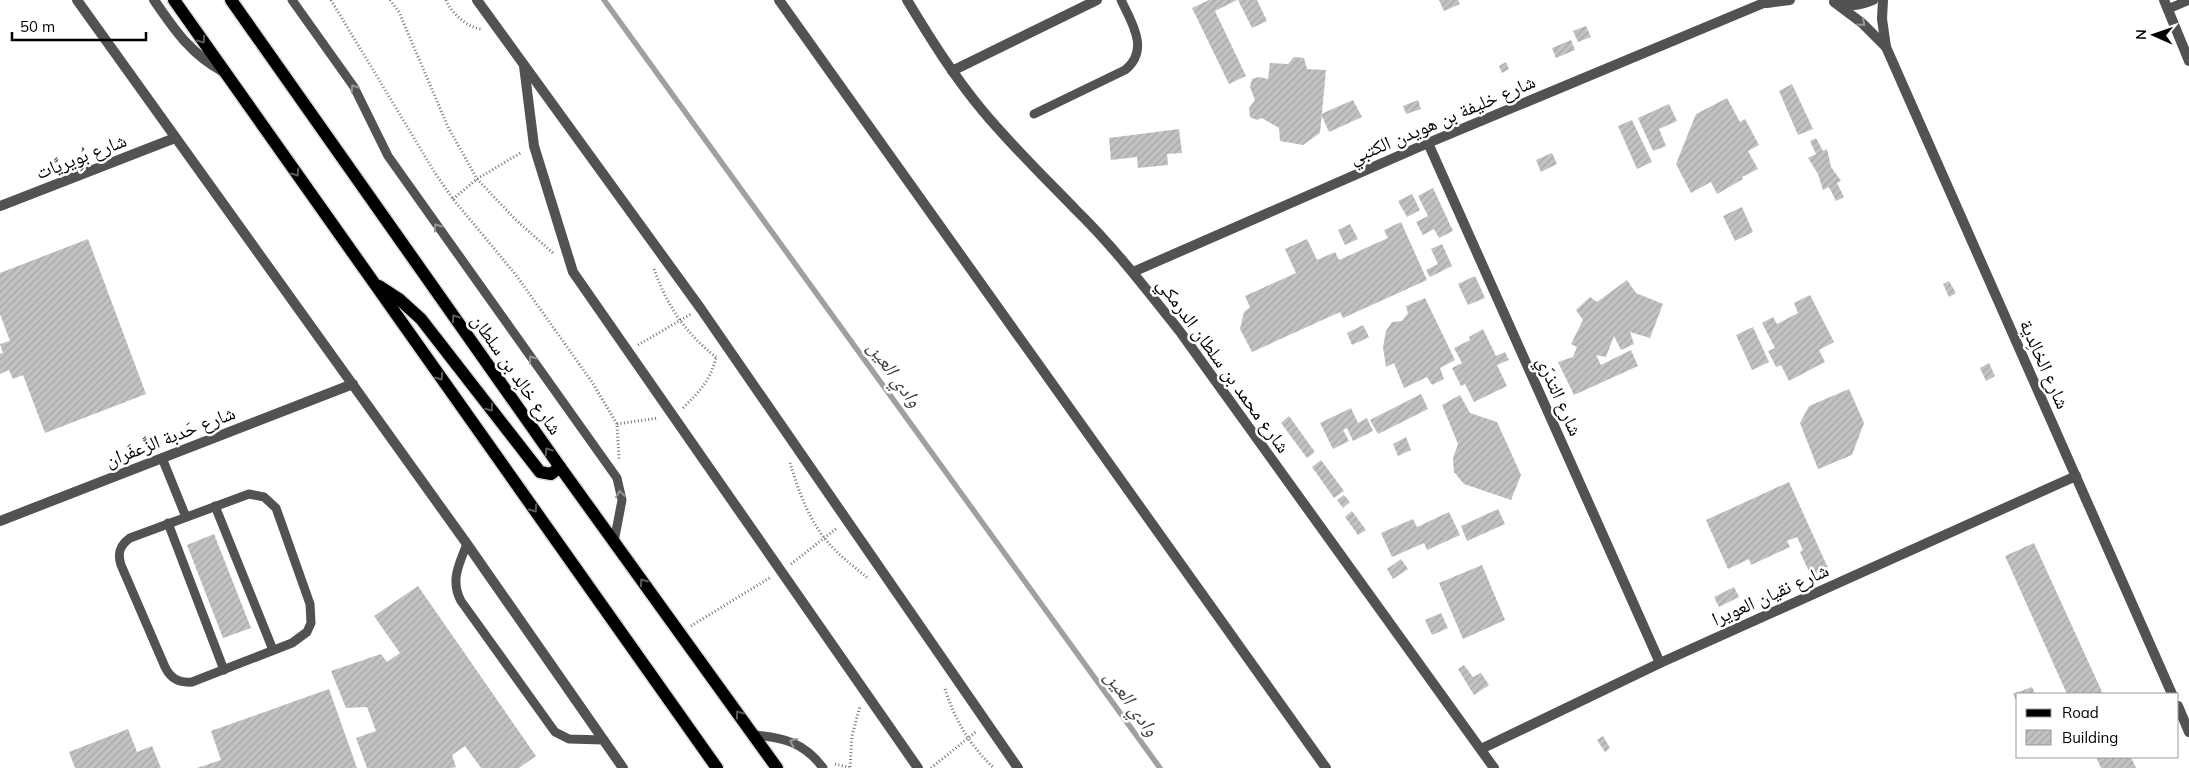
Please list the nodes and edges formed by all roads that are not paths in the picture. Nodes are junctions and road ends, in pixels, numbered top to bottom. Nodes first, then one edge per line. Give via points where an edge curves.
1 (77, 0) edge
2 (154, 0) edge
3 (174, 0) edge
4 (230, 0) edge
5 (292, 0) edge
6 (477, 0) edge
7 (778, 0) edge
8 (907, 0) edge
9 (1097, 0) edge
10 (1121, 0) edge
11 (1790, 0) edge
12 (1872, 0) edge
13 (1883, 0) edge
14 (2189, 0) edge
15 (1833, 1) edge
16 (1769, 2) edge
17 (2166, 4) edge
18 (1886, 48) junction
19 (2189, 61) edge
20 (524, 65) junction
21 (952, 71) junction
22 (226, 73) junction
23 (1034, 114) dead end
24 (175, 138) junction
25 (1428, 143) junction
26 (0, 206) edge
27 (1133, 272) junction
28 (374, 284) junction
29 (353, 384) junction
30 (162, 458) junction
31 (560, 467) junction
32 (2076, 476) junction
33 (214, 506) junction
34 (186, 517) junction
35 (0, 521) edge
36 (168, 523) junction
37 (614, 542) junction
38 (467, 544) junction
39 (273, 650) junction
40 (1660, 663) junction
41 (224, 670) junction
42 (2172, 693) edge
43 (2179, 708) edge
44 (2189, 732) edge
45 (754, 735) junction
46 (604, 740) junction
47 (1481, 749) junction
48 (623, 768) edge
49 (717, 768) edge
50 (777, 768) edge
51 (823, 768) edge
52 (918, 768) edge
53 (1018, 768) edge
54 (1326, 768) edge
55 (1494, 768) edge

1 - 24 street
2 - 22 street via 188,46 199,57
3 -> 22 main road
31 -> 4 main road, شارع خالِد بن سلطان
37 -> 5 lane via 622,500 617,478 393,164 380,144 354,87
6 - 20 street
7 - 54 street
8 - 21 street, شارع محمد بن سلطان الدرمكي
9 - 21 street
10 - 23 lane via 1138,40 1134,61 1125,70
11 - 16 street, شارع خليفة بن هويدن الكتبي
12 - 15 street via 1847,6
13 - 18 street, شارع الخالِدية
14 - 17 lane
15 -> 18 street, شارع الخالِدية via 1862,23
16 - 25 street, شارع خليفة بن هويدن الكتبي
17 - 19 street
18 - 32 street, شارع الخالِدية
20 - 52 street via 534,146 573,272
20 - 53 street via 700,309
21 - 27 street, شارع محمد بن سلطان الدرمكي via 1010,143
22 -> 28 main road
24 - 26 street, شارع بُوِيريَّات
24 - 29 street
25 - 27 street, شارع خليفة بن هويدن الكتبي
25 - 40 street, شارع التذرّي
27 - 47 street, شارع محمد بن سلطان الدرمكي via 1181,333
28 -> 31 main road via 421,319 540,472 551,474
28 -> 49 main road
29 - 30 street, شارع حَدبة الزَّعفَران
29 - 38 street
30 - 34 lane
30 - 35 street, شارع حَدبة الزَّعفَران
31 - 37 main road, شارع خالِد بن سلطان
32 - 40 street, شارع نقيان العويرا
32 - 42 street, شارع الخالِدية
33 - 34 lane
33 - 39 lane
33 - 39 lane via 257,494 271,502 279,516 312,613 311,623 301,639
34 - 36 lane
36 - 41 lane
36 - 41 lane via 124,541 119,553 121,565 164,667 172,678 192,682
45 -> 37 main road, شارع خالِد بن سلطان
38 - 46 street
38 - 46 lane via 455,576 461,602 556,732 569,739
39 - 41 lane
40 - 47 street, شارع نقيان العويرا
43 - 44 street
45 - 50 main road, شارع خالِد بن سلطان
51 -> 45 lane via 810,753 793,742 774,736
46 - 48 street
47 - 55 street, شارع محمد بن سلطان الدرمكي

